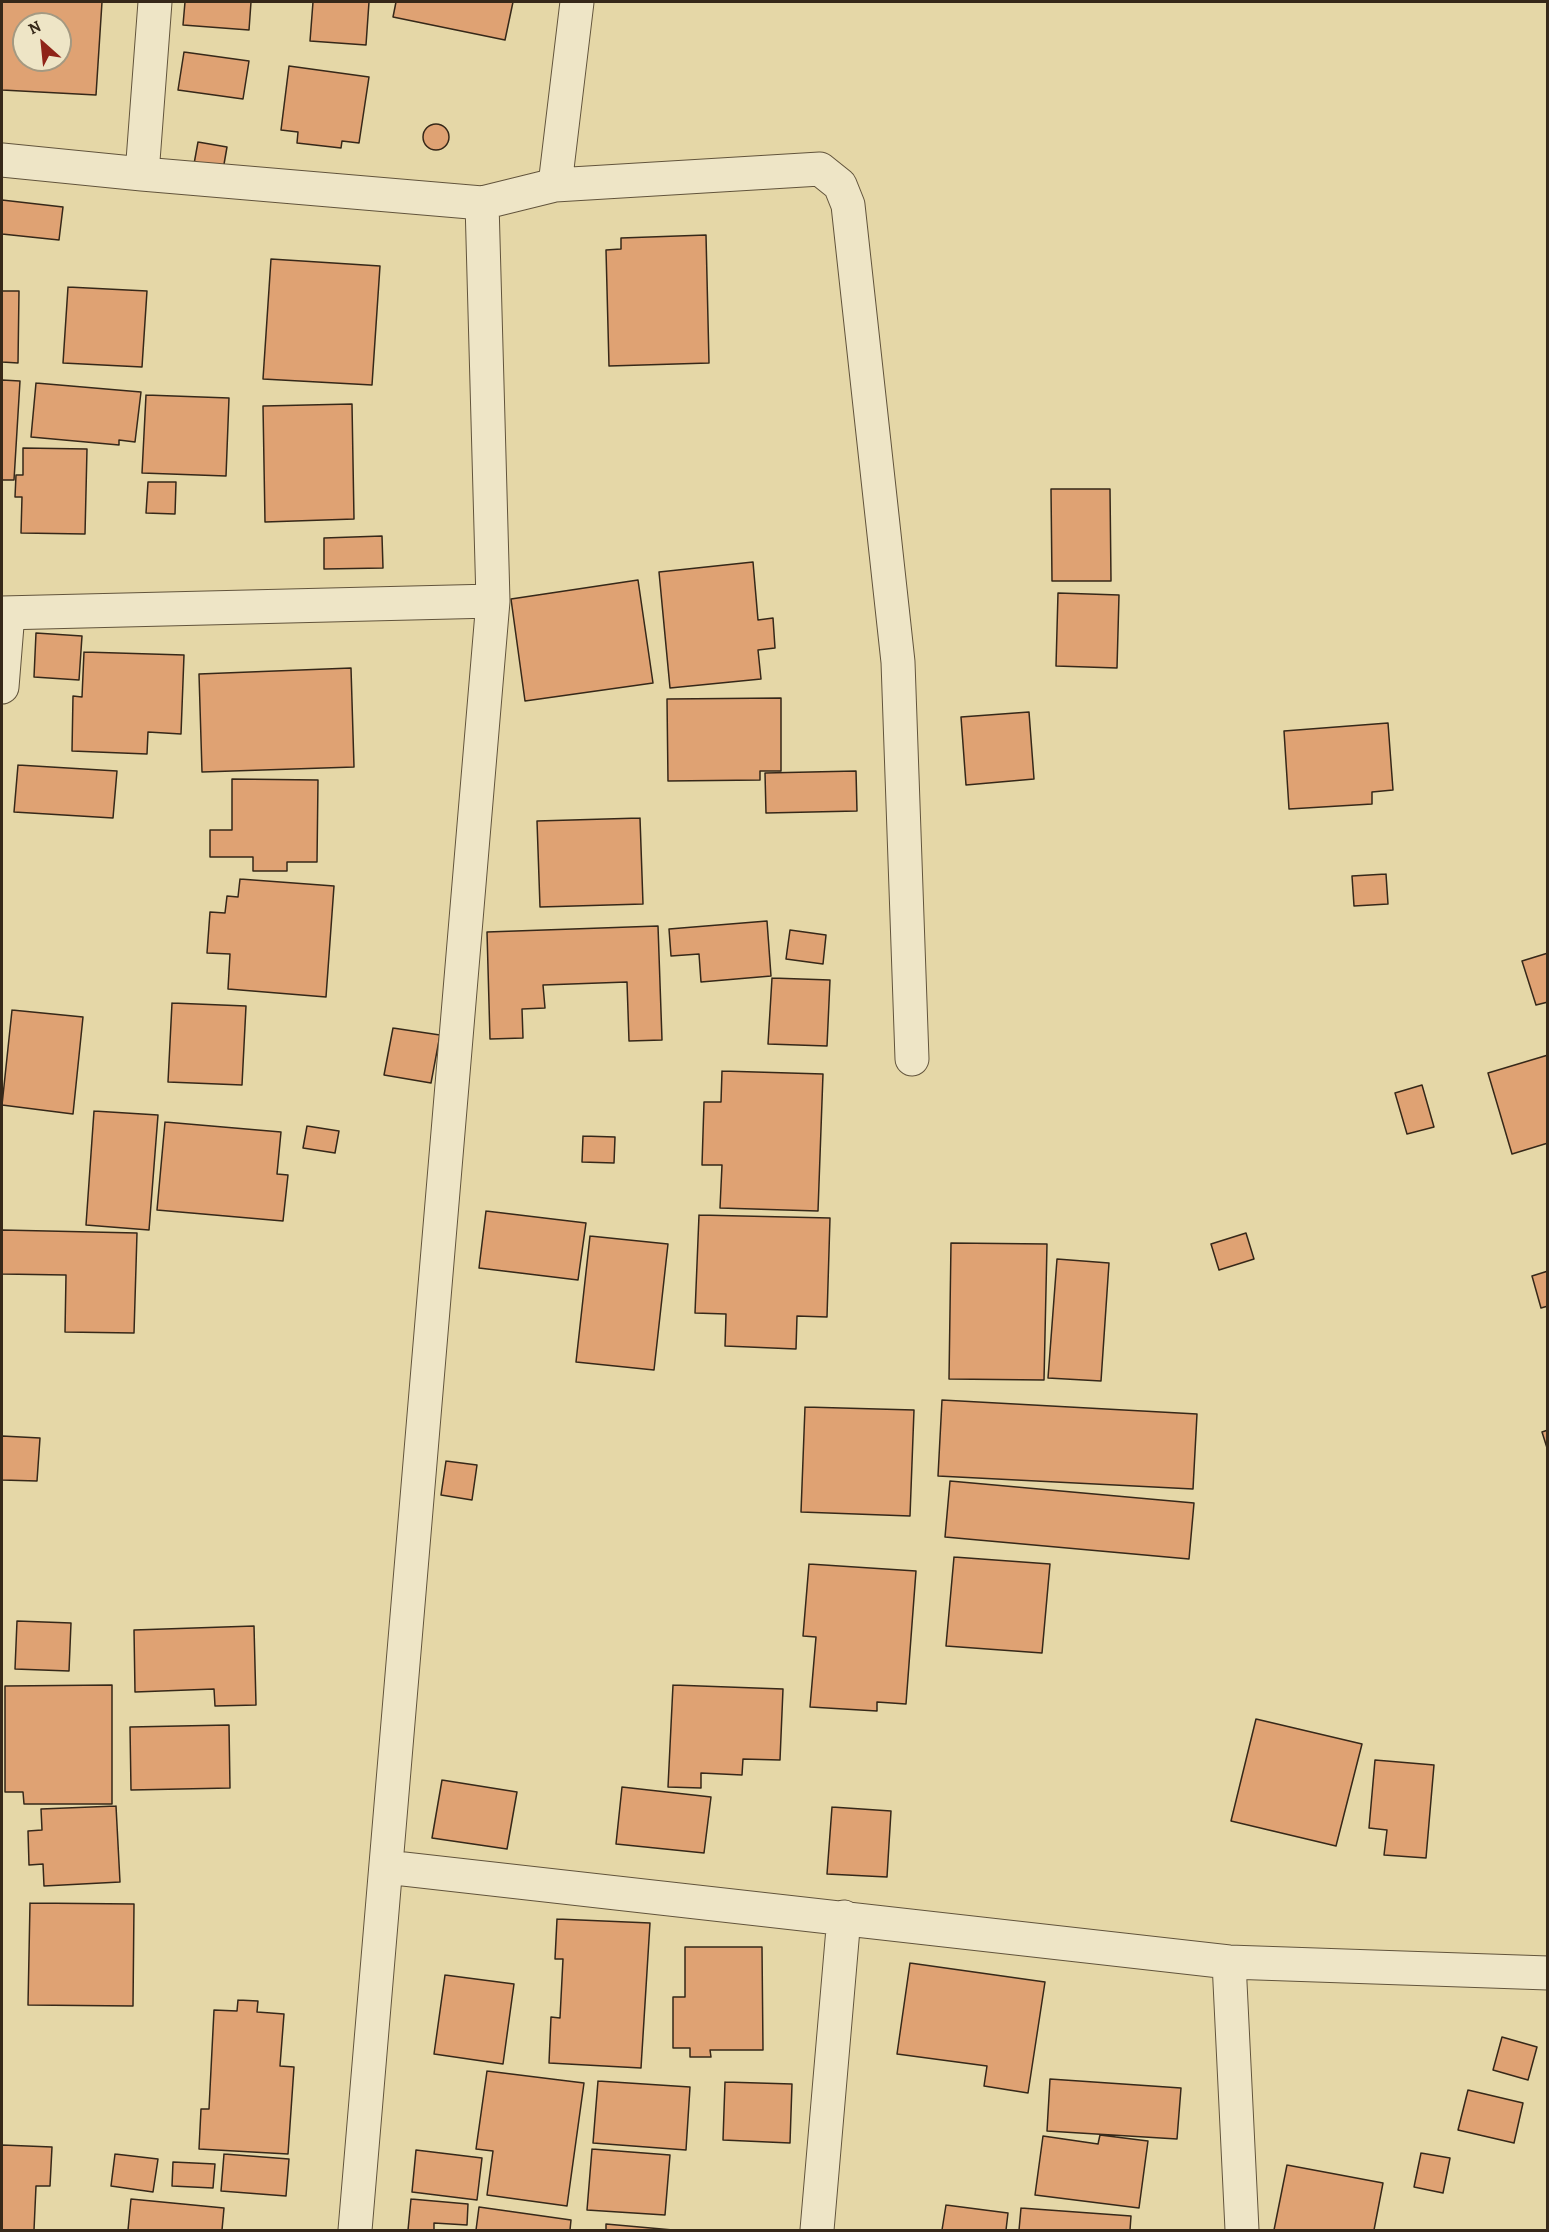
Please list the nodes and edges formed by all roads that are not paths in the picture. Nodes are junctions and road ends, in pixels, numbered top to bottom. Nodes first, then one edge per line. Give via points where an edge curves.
1 (155, 2) edge
2 (577, 2) edge
3 (2, 160) edge
4 (142, 174) junction
5 (555, 185) junction
6 (482, 203) junction
7 (493, 601) junction
8 (5, 613) edge
9 (2, 687) edge
10 (912, 1059) dead end
11 (386, 1867) junction
12 (844, 1917) junction
13 (1229, 1962) junction
14 (1548, 1973) edge
15 (355, 2230) edge
16 (817, 2230) edge
17 (1242, 2230) edge

1 - 4 street
2 - 5 street
3 - 4 street
4 - 6 street
5 - 6 street
5 - 10 street via 820,169 840,185 848,205 898,662
6 - 7 street
7 - 8 street
7 - 11 street
8 - 9 street
11 - 12 street
11 - 15 street
12 - 13 street
12 - 16 street
13 - 14 street
13 - 17 street

